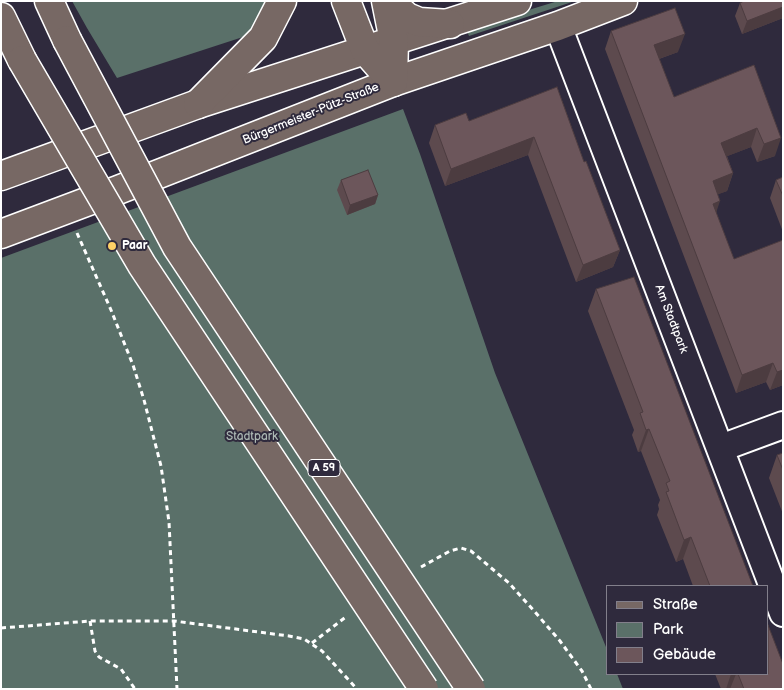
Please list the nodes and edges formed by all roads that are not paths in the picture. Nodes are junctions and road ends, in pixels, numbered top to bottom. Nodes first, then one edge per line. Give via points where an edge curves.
1 (50, 1) edge
2 (282, 1) edge
3 (346, 1) edge
4 (387, 1) edge
5 (518, 1) edge
6 (623, 1) edge
7 (1, 17) edge
8 (450, 24) junction
9 (558, 26) junction
10 (394, 41) junction
11 (365, 50) junction
12 (392, 82) junction
13 (198, 104) junction
14 (1, 176) edge
15 (1, 234) edge
16 (783, 425) edge
17 (721, 448) junction
18 (783, 613) edge
19 (424, 689) edge
20 (472, 689) edge

1 - 20 main road, A 59, bridge via 67,40 178,247
2 - 13 main road via 263,38
3 - 11 main road
4 - 8 main road via 406,17 419,22
4 - 10 main road
5 - 8 main road
6 - 9 main road, Bürgermeister-Pütz-Straße
7 - 19 main road, bridge via 22,60 142,265
8 - 10 main road
9 - 12 main road, Bürgermeister-Pütz-Straße
9 - 17 street, Am Stadtpark
10 - 11 main road
10 - 12 main road
11 - 12 main road
11 - 13 main road
12 - 15 main road, Bürgermeister-Pütz-Straße
13 - 14 main road
16 - 17 street
17 - 18 street, Am Stadtpark

